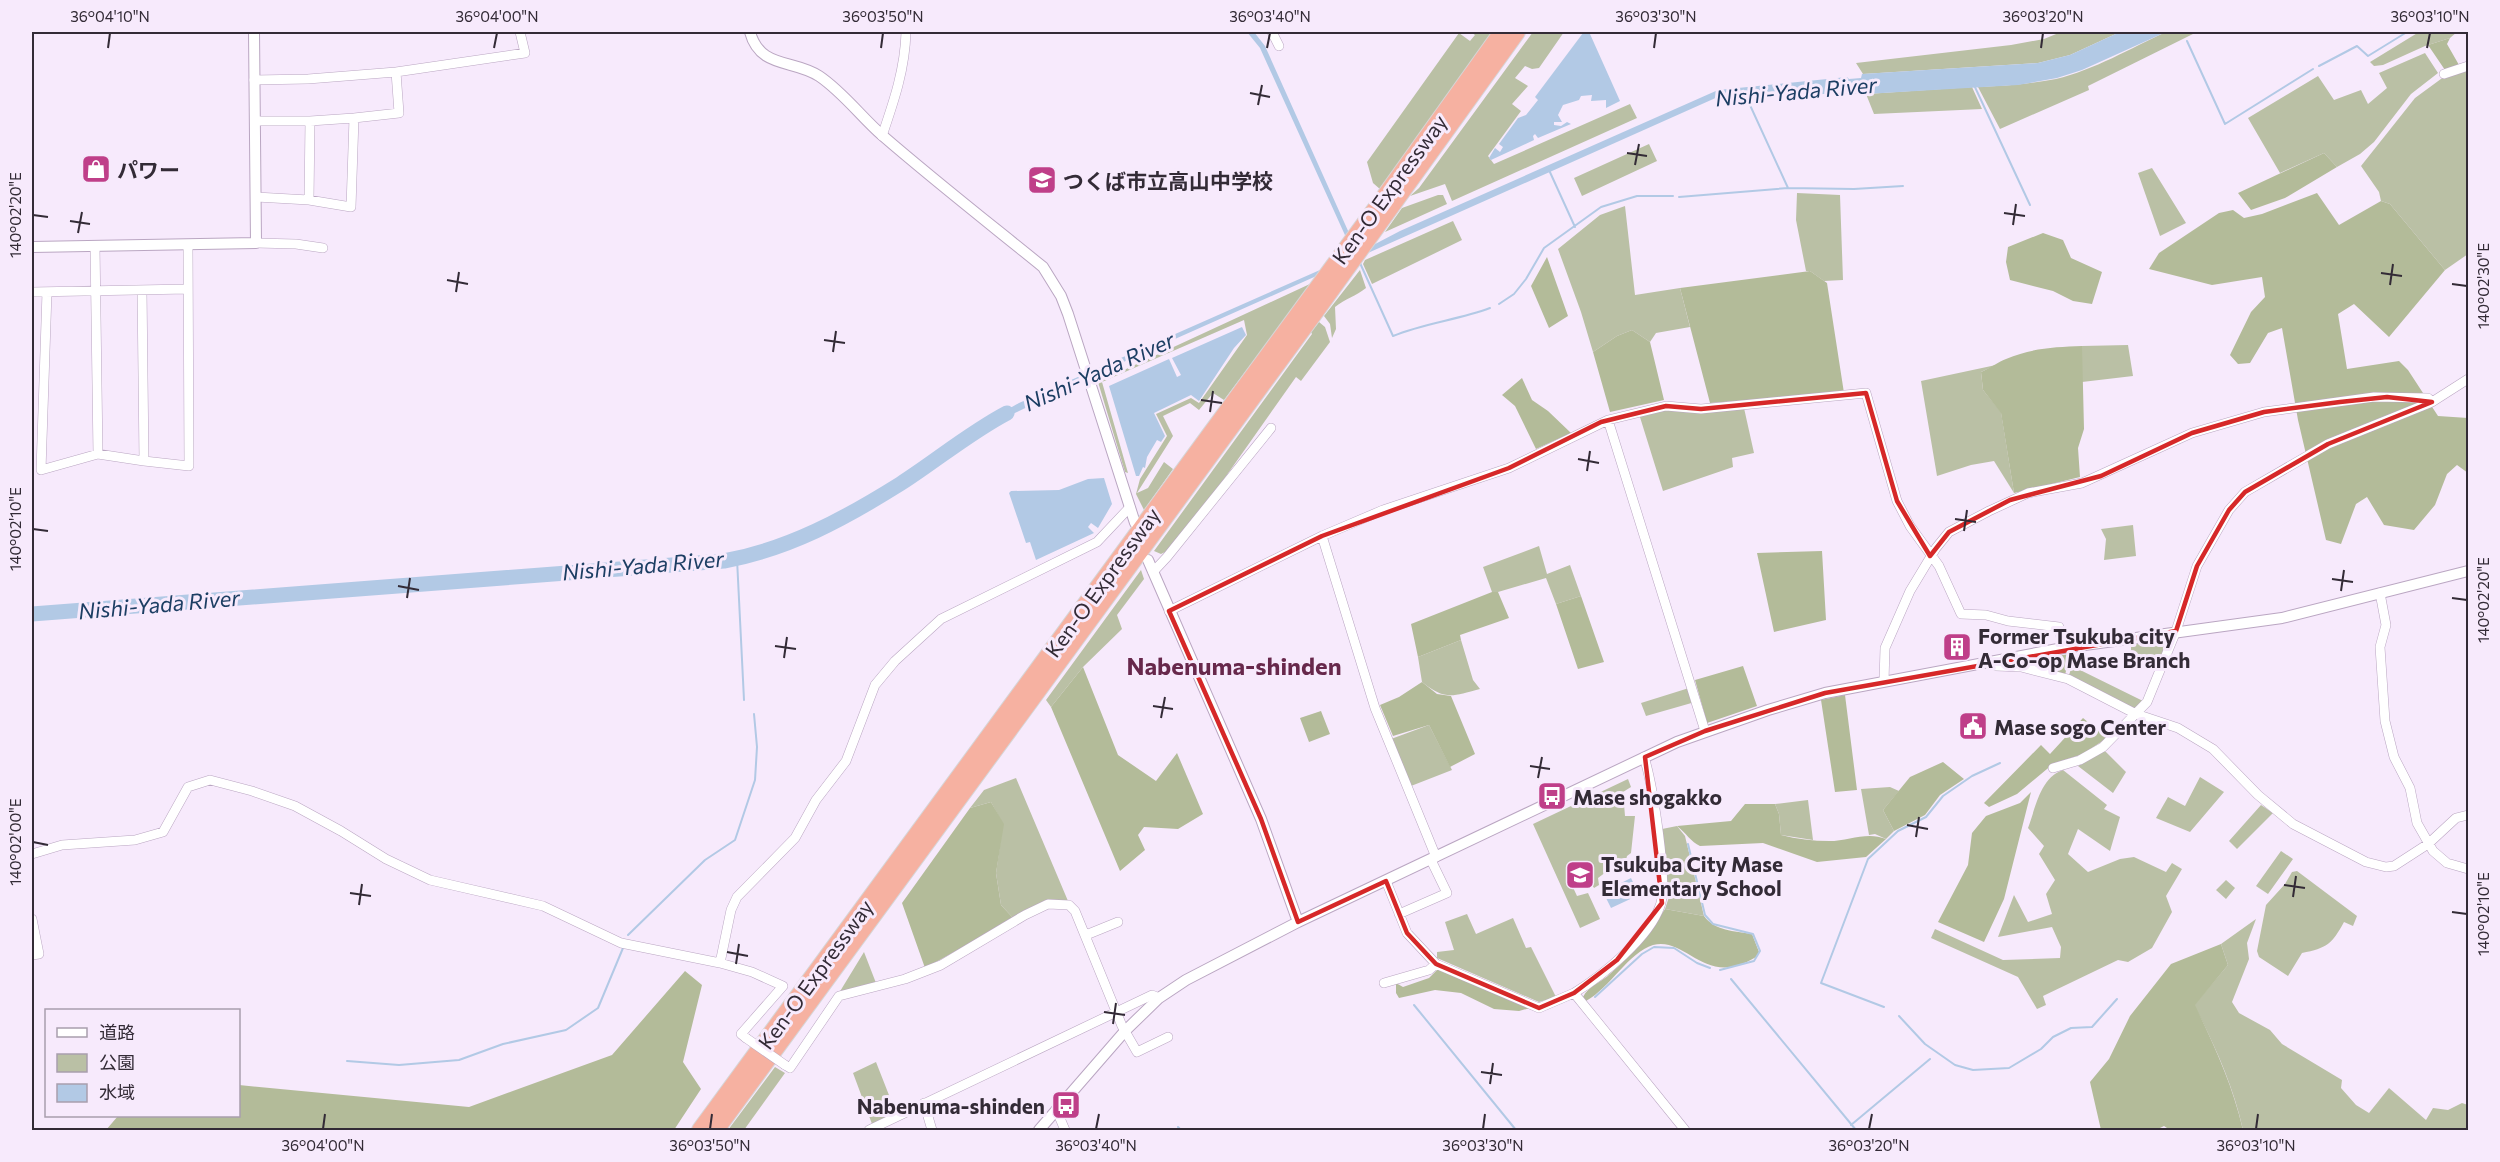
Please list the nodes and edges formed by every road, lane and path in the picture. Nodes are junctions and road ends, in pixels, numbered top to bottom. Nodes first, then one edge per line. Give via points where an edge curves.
1 (254, 32) edge
2 (520, 32) edge
3 (750, 32) edge
4 (906, 32) edge
5 (1272, 32) edge
6 (1502, 32) edge
7 (1518, 32) edge
8 (1279, 46) dead end
9 (2469, 66) edge
10 (396, 72) junction
11 (2444, 74) dead end
12 (254, 80) junction
13 (354, 118) junction
14 (255, 121) junction
15 (310, 121) junction
16 (882, 136) junction
17 (256, 197) junction
18 (309, 201) junction
19 (256, 243) junction
20 (188, 245) junction
21 (95, 246) junction
22 (32, 247) edge
23 (323, 248) dead end
24 (188, 289) junction
25 (142, 290) junction
26 (46, 291) junction
27 (96, 291) junction
28 (32, 292) edge
29 (2469, 379) edge
30 (2432, 402) junction
31 (1608, 420) junction
32 (1271, 428) dead end
33 (98, 454) junction
34 (144, 461) junction
35 (36, 472) edge
36 (1130, 507) junction
37 (1136, 523) dead end
38 (1322, 536) junction
39 (1932, 555) junction
40 (1148, 560) dead end
41 (2469, 571) edge
42 (1153, 572) junction
43 (2380, 593) junction
44 (1169, 611) junction
45 (2176, 631) junction
46 (2063, 648) junction
47 (1987, 661) junction
48 (1884, 681) junction
49 (2136, 714) junction
50 (1706, 731) junction
51 (1644, 757) junction
52 (2053, 768) dead end
53 (2469, 815) edge
54 (2428, 844) junction
55 (32, 854) edge
56 (1434, 859) junction
57 (2469, 868) edge
58 (1386, 881) junction
59 (1399, 914) junction
60 (32, 919) edge
61 (1118, 922) dead end
62 (1298, 922) junction
63 (1086, 935) junction
64 (32, 955) edge
65 (720, 963) junction
66 (1436, 964) junction
67 (1384, 983) dead end
68 (1574, 993) junction
69 (1159, 998) junction
70 (1116, 1010) junction
71 (1125, 1031) junction
72 (1168, 1037) dead end
73 (924, 1103) junction
74 (1056, 1109) junction
75 (700, 1131) edge
76 (716, 1131) edge
77 (869, 1131) edge
78 (932, 1131) edge
79 (1039, 1131) edge
80 (1065, 1131) edge
81 (1685, 1131) edge

1 - 12 street
2 - 10 street via 525,52
3 - 16 street via 760,52 819,76
4 - 16 street via 899,86
5 - 8 street
6 - 75 highway, Ken-O Expressway
7 - 76 highway, Ken-O Expressway
9 - 11 street
10 - 12 street
10 - 13 street via 399,113
12 - 14 street
13 - 15 street
13 - 18 street via 351,207
14 - 15 street
14 - 17 street
15 - 18 street
16 - 36 street via 1043,267 1061,296
17 - 18 street
17 - 19 street
19 - 20 street
19 - 23 street
20 - 21 street
20 - 24 street
21 - 22 street
21 - 27 street
24 - 25 street
24 - 34 street via 189,466
25 - 27 street
25 - 34 street
26 - 27 street
26 - 28 street
26 - 35 street
27 - 33 street
29 - 30 street
30 - 39 street via 2395,397 2340,402 2264,412 2192,433 2092,480 2010,500 1949,532
30 - 45 street via 2328,444 2245,492 2229,510 2197,566
31 - 38 street via 1509,468 1394,506
31 - 39 street via 1666,406 1701,409 1866,393 1897,501
31 - 50 street
32 - 42 street
33 - 34 street
33 - 35 street
36 - 37 street
36 - 65 street via 1097,542 941,619 895,661 872,692 846,761 816,800 795,838 737,897
38 - 44 street
38 - 56 street via 1375,708
39 - 46 street via 1961,614 2059,627
39 - 48 street via 1910,591 1885,648
40 - 42 street
41 - 43 street
42 - 44 street
43 - 45 street via 2282,618
43 - 54 street via 2386,625 2380,647 2385,721 2394,757 2410,788 2417,823
44 - 62 street via 1261,819
45 - 46 street
45 - 49 street via 2150,695
46 - 47 street
47 - 48 street
47 - 49 street via 2068,679
48 - 50 street via 1799,700
49 - 52 street via 2103,747
49 - 54 street via 2178,728 2203,742 2293,824 2366,862 2394,866
50 - 51 street
51 - 56 street
51 - 68 street via 1660,857 1662,903 1648,927 1617,960
53 - 54 street via 2456,818
54 - 57 street via 2447,863
55 - 65 street via 62,844 135,840 163,832 188,788 210,780 295,806 430,880 543,906 621,943
56 - 58 street
56 - 59 street via 1447,893
58 - 59 street
58 - 62 street
59 - 66 street via 1408,934
60 - 64 street via 39,954
61 - 63 street
62 - 69 street
63 - 65 street, bridge via 1072,907 1048,904 941,965 896,982 839,996 790,1068 741,1034 783,986
63 - 70 street
66 - 67 street via 1429,970
66 - 68 street via 1539,1008
68 - 81 street
69 - 70 street via 1152,994
69 - 71 street
70 - 71 street
70 - 73 street
71 - 72 street via 1137,1052
71 - 74 street
73 - 77 street
73 - 78 street
74 - 79 street
74 - 80 street

